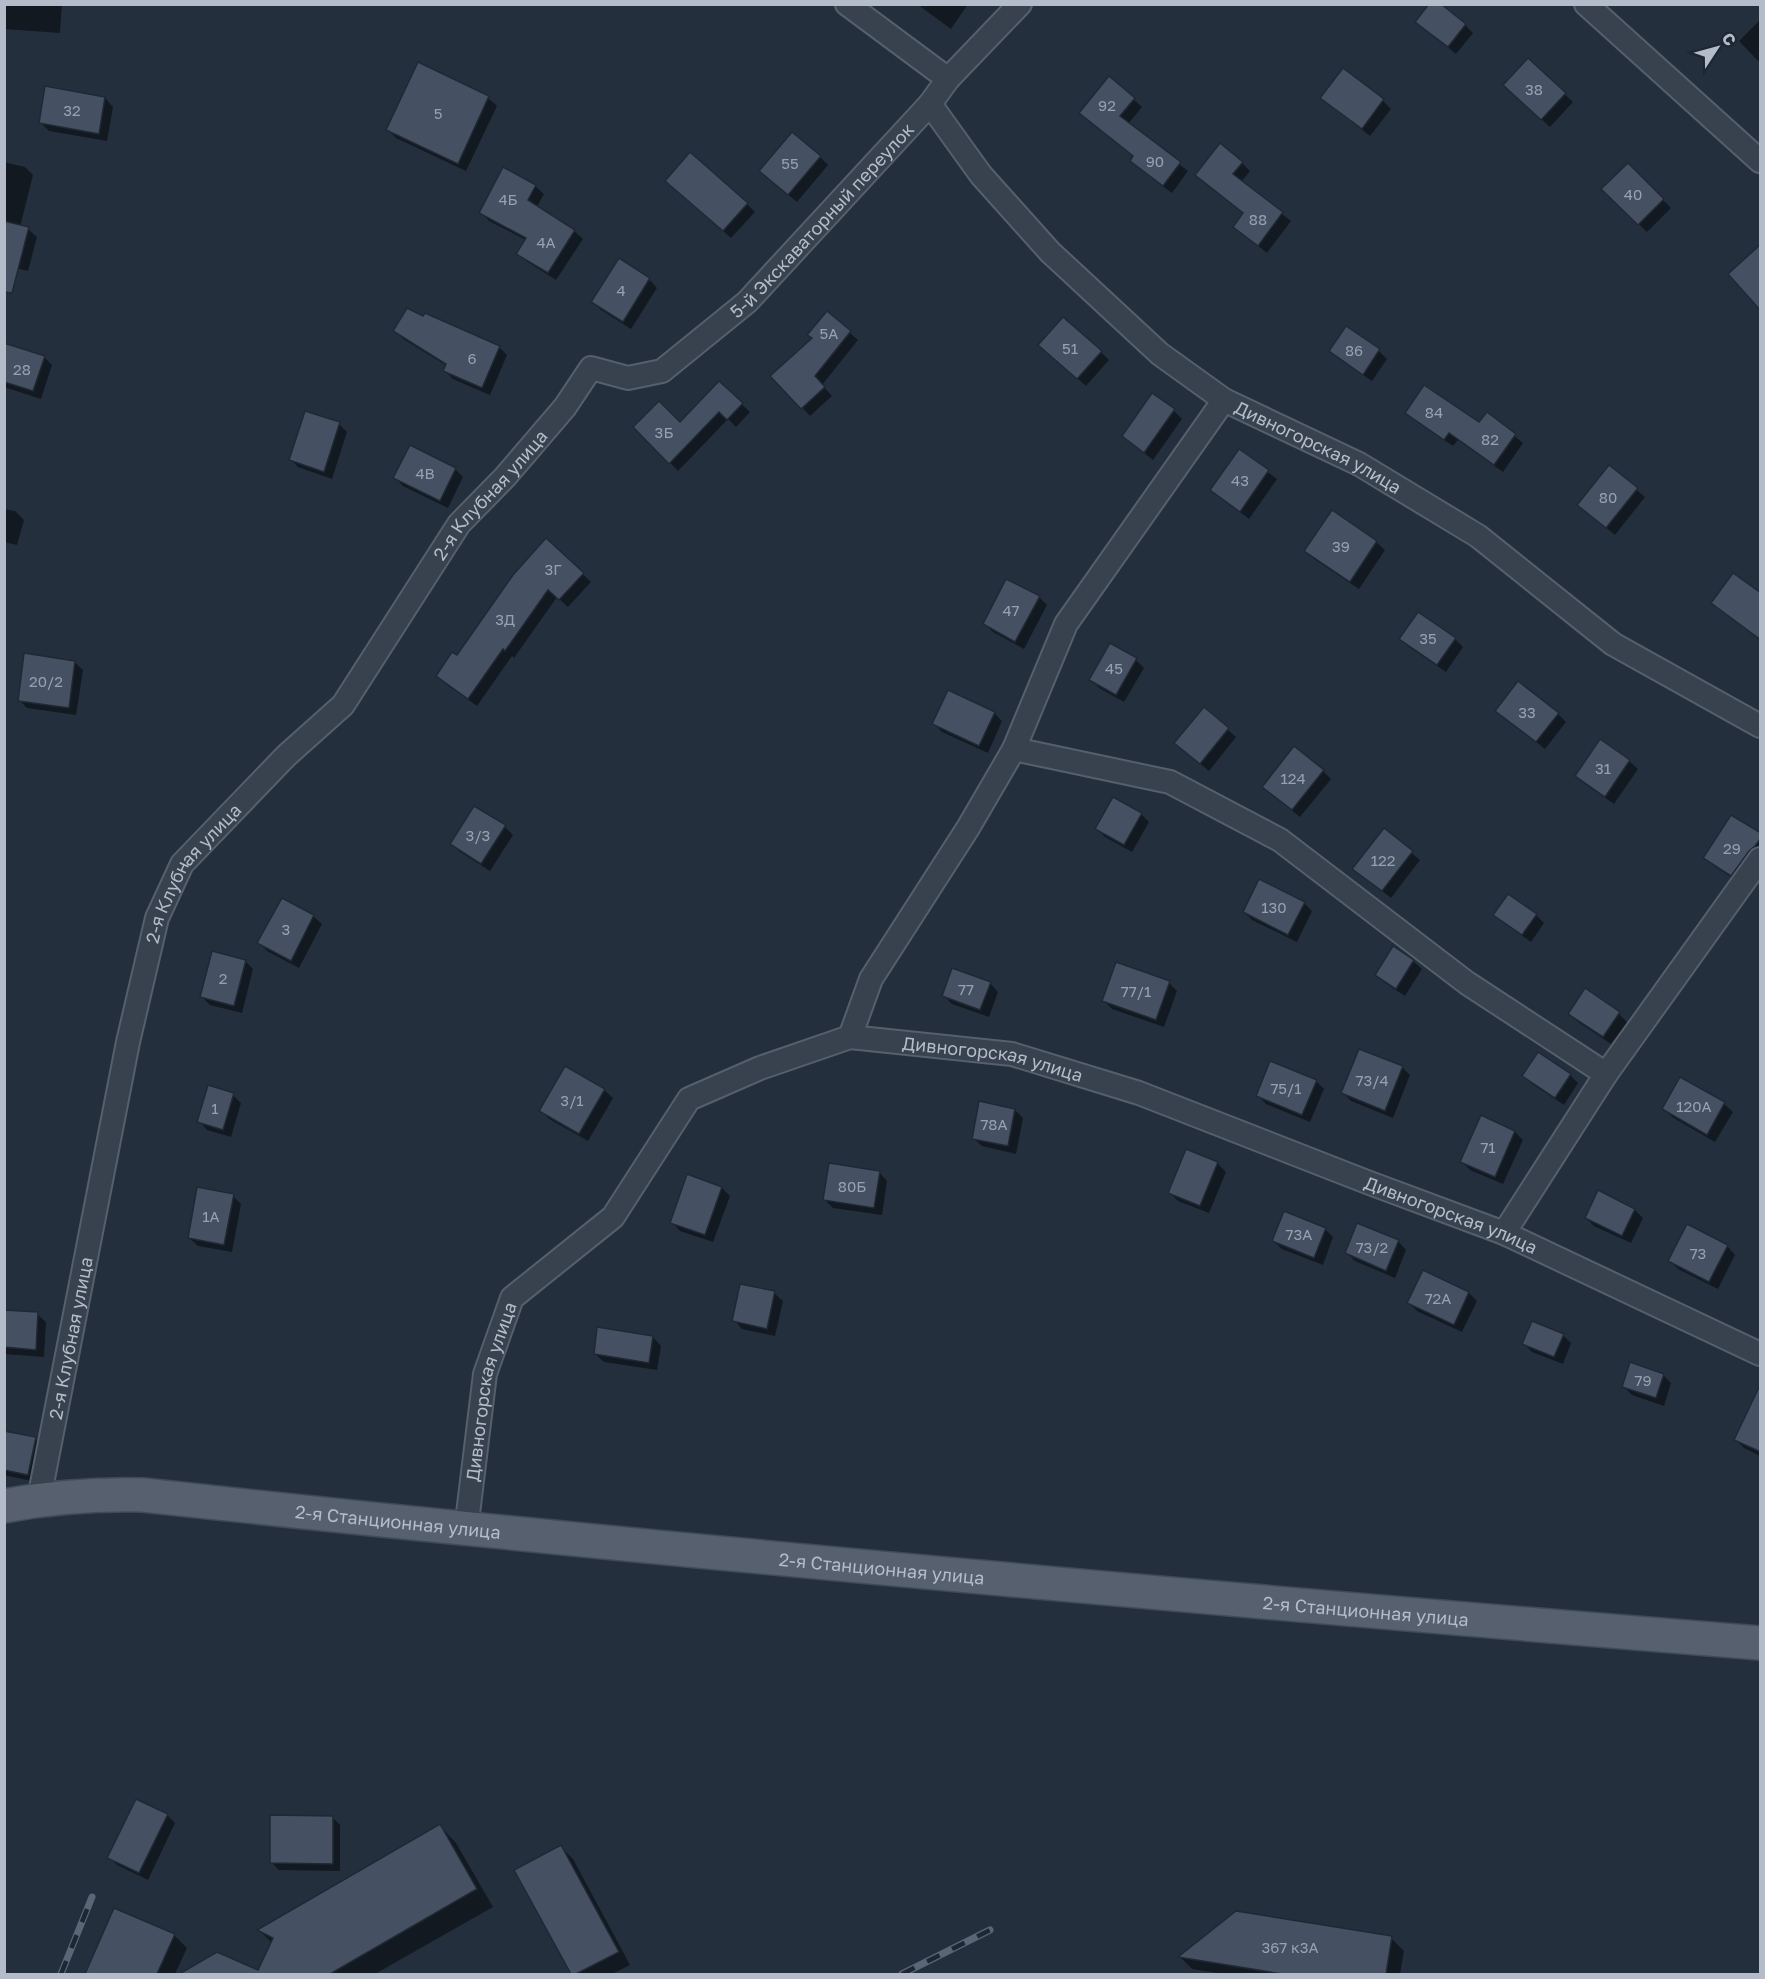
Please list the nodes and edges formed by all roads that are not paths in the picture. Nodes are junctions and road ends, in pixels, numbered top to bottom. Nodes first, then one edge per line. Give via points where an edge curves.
1 (847, 4) edge
2 (1020, 4) edge
3 (1586, 4) edge
4 (948, 80) junction
5 (930, 104) junction
6 (1761, 161) edge
7 (591, 368) joint
8 (1224, 400) junction
9 (1761, 726) edge
10 (1014, 749) junction
11 (1761, 859) edge
12 (850, 1037) junction
13 (1606, 1074) junction
14 (1504, 1233) junction
15 (1761, 1354) edge
16 (39, 1499) junction
17 (4, 1506) edge
18 (466, 1530) junction
19 (1761, 1643) edge

1 - 4 street
2 - 4 street, 5-й Экскаваторный переулок
3 - 6 street
4 - 5 street, 5-й Экскаваторный переулок
5 - 7 street, 5-й Экскаваторный переулок via 747,302 662,371 628,378
5 - 8 street, Дивногорская улица via 981,175 1050,252 1160,354
7 - 16 street, 2-я Клубная улица via 558,415 459,524 343,705 286,756 182,864 157,918 128,1042
8 - 9 street, Дивногорская улица via 1359,464 1478,536 1612,644
8 - 10 street via 1066,624
10 - 12 street via 871,979
10 - 13 street via 1170,782 1280,840 1467,982
11 - 13 street
12 - 14 street, Дивногорская улица via 1012,1054 1139,1092
12 - 18 street, Дивногорская улица via 760,1068 689,1099 613,1216 512,1298 485,1374
13 - 14 street
14 - 15 street, Дивногорская улица
16 - 17 main road, 2-я Станционная улица
16 - 18 main road, 2-я Станционная улица via 143,1495
18 - 19 main road, 2-я Станционная улица via 1335,1610

